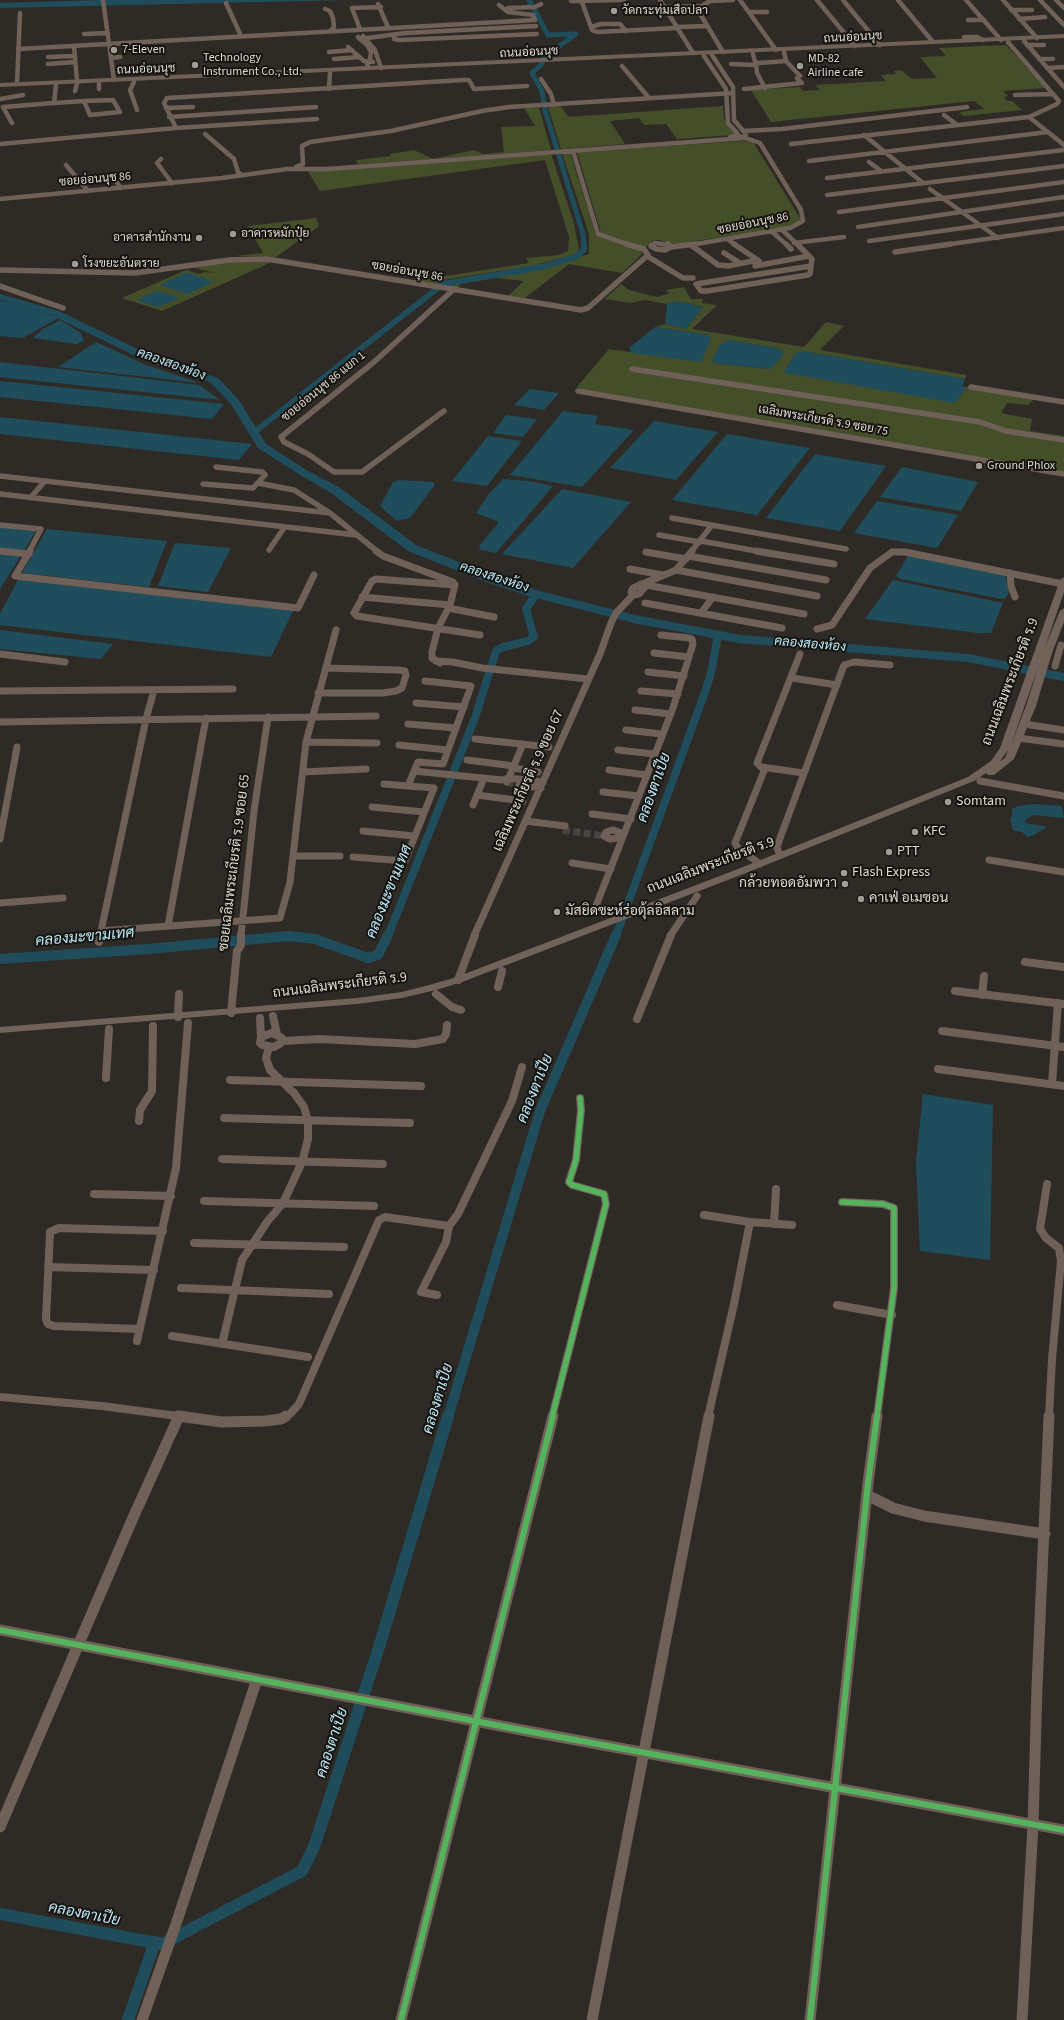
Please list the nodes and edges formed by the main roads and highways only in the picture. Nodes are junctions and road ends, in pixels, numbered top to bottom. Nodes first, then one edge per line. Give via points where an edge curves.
1 (1063, 38) edge
2 (1005, 41) junction
3 (707, 54) junction
4 (561, 61) junction
5 (519, 63) junction
6 (218, 76) junction
7 (114, 81) junction
8 (77, 85) junction
9 (0, 86) edge
10 (1063, 582) edge
11 (1064, 611) edge
12 (1059, 644) edge
13 (1043, 653) junction
14 (1029, 693) junction
15 (975, 780) junction
16 (657, 907) junction
17 (588, 933) junction
18 (273, 1012) junction
19 (259, 1014) junction
20 (0, 1030) edge
21 (0, 1037) edge

1 - 2 main road, ถนนอ่อนนุช
1 - 2 main road, ถนนอ่อนนุช via 1026,43
2 - 3 main road, ถนนอ่อนนุช via 753,54
2 - 3 main road, ถนนอ่อนนุช via 933,42
3 - 4 main road, ถนนอ่อนนุช
3 - 4 main road, ถนนอ่อนนุช
4 - 5 main road, ถนนอ่อนนุช
5 - 6 main road, ถนนอ่อนนุช
5 - 6 main road, ถนนอ่อนนุช via 368,65
6 - 7 main road, ถนนอ่อนนุช
6 - 7 main road, ถนนอ่อนนุช
7 - 8 main road, ถนนอ่อนนุช
7 - 8 main road, ถนนอ่อนนุช via 99,86
8 - 9 main road, ถนนอ่อนนุช
8 - 9 main road, ถนนอ่อนนุช
10 - 13 main road, ถนนเฉลิมพระเกียรติ ร.9
11 - 12 main road, ถนนเฉลิมพระเกียรติ ร.9
12 - 13 main road, ถนนเฉลิมพระเกียรติ ร.9
13 - 14 main road, ถนนเฉลิมพระเกียรติ ร.9
14 - 15 main road, ถนนเฉลิมพระเกียรติ ร.9 via 1005,748
14 - 15 main road, ถนนเฉลิมพระเกียรติ ร.9 via 1024,724 1009,759
15 - 16 main road, ถนนเฉลิมพระเกียรติ ร.9
15 - 16 main road, ถนนเฉลิมพระเกียรติ ร.9 via 899,815 697,896
16 - 17 main road, ถนนเฉลิมพระเกียรติ ร.9
17 - 18 main road, ถนนเฉลิมพระเกียรติ ร.9 via 458,980 383,998
17 - 18 main road, ถนนเฉลิมพระเกียรติ ร.9 via 502,970 436,994 378,1006
18 - 19 main road, ถนนเฉลิมพระเกียรติ ร.9
19 - 20 main road, ถนนเฉลิมพระเกียรติ ร.9 via 231,1013
19 - 21 main road, ถนนเฉลิมพระเกียรติ ร.9 via 188,1023

